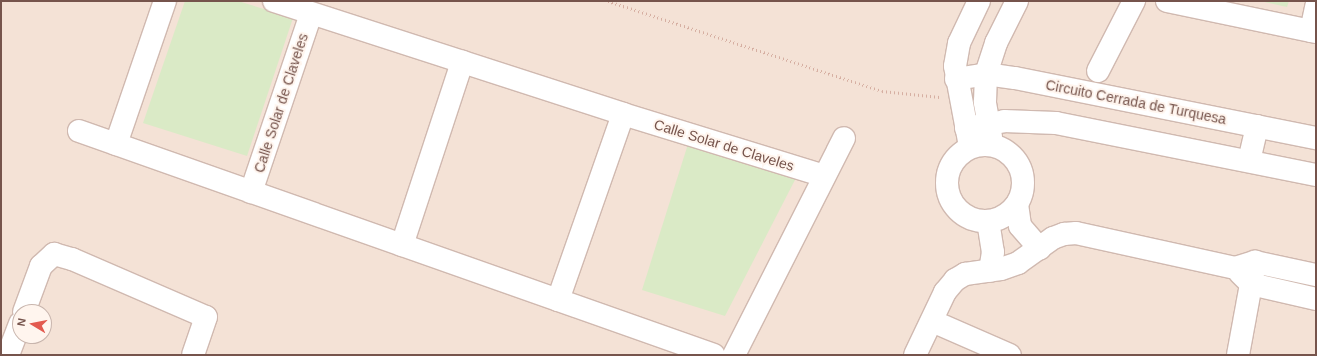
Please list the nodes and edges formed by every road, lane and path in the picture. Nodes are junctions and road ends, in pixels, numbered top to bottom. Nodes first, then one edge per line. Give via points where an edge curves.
1 (165, 1) edge
2 (274, 1) edge
3 (608, 1) edge
4 (979, 1) edge
5 (1017, 1) edge
6 (1134, 1) edge
7 (1167, 1) edge
8 (1316, 7) edge
9 (311, 14) junction
10 (1314, 31) edge
11 (462, 62) junction
12 (1098, 71) dead end
13 (986, 74) junction
14 (958, 89) junction
15 (623, 114) junction
16 (988, 122) junction
17 (1257, 126) junction
18 (78, 131) dead end
19 (844, 138) dead end
20 (968, 138) junction
21 (1316, 138) edge
22 (116, 144) junction
23 (993, 146) junction
24 (1249, 161) junction
25 (1316, 175) edge
26 (824, 176) junction
27 (251, 192) junction
28 (1017, 204) junction
29 (988, 222) junction
30 (402, 245) junction
31 (1040, 249) junction
32 (1245, 265) junction
33 (990, 271) junction
34 (1316, 276) edge
35 (1251, 284) junction
36 (1316, 299) edge
37 (558, 300) junction
38 (27, 304) edge
39 (932, 321) junction
40 (12, 344) edge
41 (8, 355) edge
42 (193, 355) edge
43 (714, 355) edge
44 (734, 355) edge
45 (915, 355) edge
46 (1010, 355) edge
47 (1238, 355) edge

1 - 22 street
2 - 9 street, Calle Solar de Claveles
3 - 14 path via 882,91
4 - 14 street via 959,42
5 - 13 street via 996,43
6 - 12 street
7 - 10 street
8 - 10 street
9 - 11 street, Calle Solar de Claveles
9 - 27 street, Calle Solar de Claveles
11 - 15 street, Calle Solar de Claveles
11 - 30 street
13 - 14 street, Circuito Cerrada de Turquesa
13 - 16 street
13 - 17 street, Circuito Cerrada de Turquesa via 1060,86
14 - 20 street
15 - 26 street, Calle Solar de Claveles
15 - 37 street
16 - 20 street
16 - 23 street
16 - 24 street via 1027,120 1056,123
17 - 21 street, Circuito Cerrada de Turquesa
17 - 24 street
18 - 22 street, Calle Solar de Claveles
19 - 26 street
20 - 23 street
20 - 29 street via 951,166 947,179 948,192 953,204 962,214 974,220
22 - 27 street, Calle Solar de Claveles
23 - 28 street via 1011,155 1022,173 1023,184
24 - 25 street
26 - 44 street
27 - 30 street, Calle Solar de Claveles
28 - 29 street via 1005,216
28 - 31 street via 1020,226
29 - 33 street via 993,252
30 - 37 street, Calle Solar de Claveles
31 - 32 street via 1053,238 1076,233
31 - 33 street via 1018,263
32 - 34 street
32 - 35 street
33 - 39 street via 965,274 955,280 945,292
35 - 36 street
35 - 47 street
37 - 43 street, Calle Solar de Claveles
38 - 42 street via 41,266 54,254 72,259 206,317
39 - 45 street
39 - 46 street
40 - 41 street

